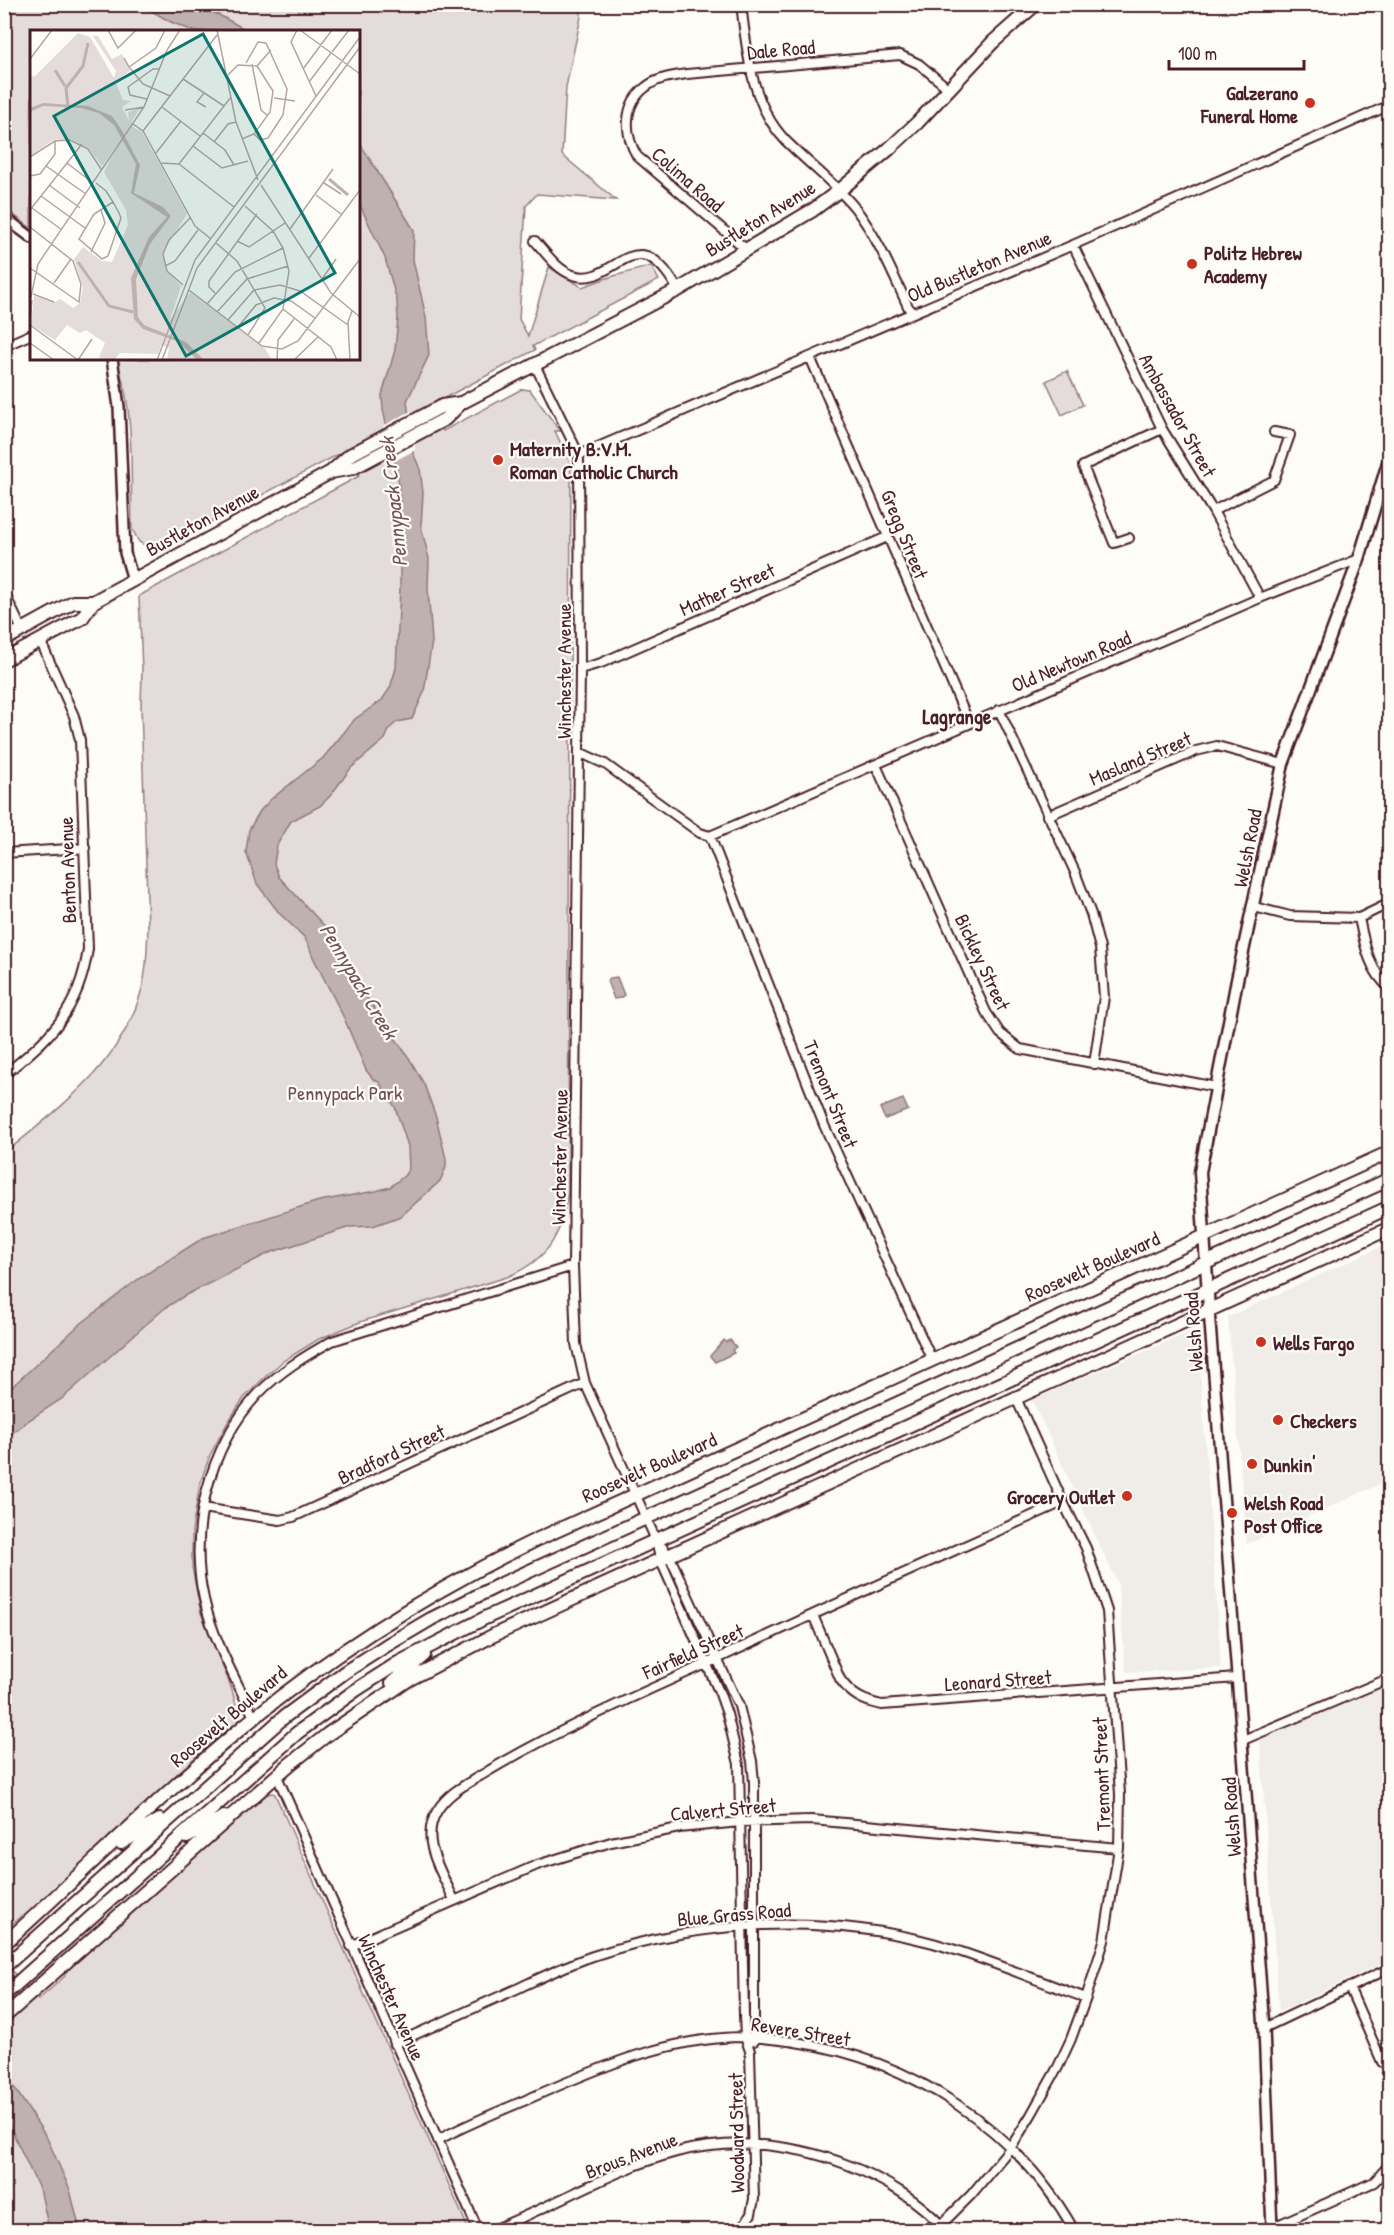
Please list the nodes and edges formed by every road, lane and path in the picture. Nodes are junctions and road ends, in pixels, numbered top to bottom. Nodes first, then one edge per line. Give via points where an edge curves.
1 (741, 4) edge
2 (1036, 4) edge
3 (749, 68) junction
4 (950, 89) junction
5 (1389, 105) edge
6 (627, 120) joint
7 (840, 190) junction
8 (4, 217) edge
9 (30, 236) edge
10 (535, 241) dead end
11 (1073, 245) junction
12 (747, 250) junction
13 (678, 290) junction
14 (911, 313) junction
15 (30, 335) edge
16 (4, 346) edge
17 (810, 357) junction
18 (112, 360) edge
19 (535, 366) junction
20 (461, 403) junction
21 (1162, 429) junction
22 (1274, 432) dead end
23 (579, 455) junction
24 (1389, 456) edge
25 (331, 472) junction
26 (1213, 511) junction
27 (887, 537) junction
28 (1129, 538) dead end
29 (1359, 559) junction
30 (133, 580) junction
31 (4, 592) edge
32 (1260, 598) junction
33 (93, 602) junction
34 (22, 630) junction
35 (4, 640) edge
36 (40, 640) junction
37 (4, 660) edge
38 (580, 669) junction
39 (999, 710) junction
40 (969, 723) junction
41 (579, 752) junction
42 (1283, 764) junction
43 (876, 765) junction
44 (1047, 816) junction
45 (710, 836) junction
46 (85, 848) junction
47 (4, 853) edge
48 (1389, 903) edge
49 (1254, 907) junction
50 (1359, 918) junction
51 (1389, 988) edge
52 (1094, 1064) junction
53 (4, 1076) edge
54 (1216, 1087) junction
55 (1389, 1152) edge
56 (1389, 1179) edge
57 (1389, 1207) edge
58 (1389, 1228) edge
59 (1204, 1237) junction
60 (1206, 1263) junction
61 (573, 1266) junction
62 (1208, 1289) junction
63 (1209, 1310) junction
64 (932, 1360) junction
65 (585, 1383) junction
66 (1016, 1398) junction
67 (636, 1495) junction
68 (1063, 1502) junction
69 (203, 1508) junction
70 (646, 1518) junction
71 (656, 1540) junction
72 (665, 1557) junction
73 (813, 1615) junction
74 (441, 1639) junction
75 (716, 1659) junction
76 (708, 1663) junction
77 (1237, 1678) junction
78 (1389, 1678) edge
79 (1114, 1688) junction
80 (367, 1706) junction
81 (254, 1718) junction
82 (1243, 1740) junction
83 (277, 1776) junction
84 (184, 1805) junction
85 (244, 1806) junction
86 (753, 1821) junction
87 (740, 1822) junction
88 (167, 1848) junction
89 (1119, 1848) junction
90 (100, 1855) junction
91 (454, 1900) junction
92 (742, 1926) junction
93 (755, 1926) junction
94 (4, 1944) edge
95 (351, 1947) junction
96 (4, 1967) edge
97 (1389, 1968) edge
98 (1349, 1987) junction
99 (5, 1994) edge
100 (1086, 1998) junction
101 (4, 2018) edge
102 (1264, 2028) junction
103 (745, 2037) junction
104 (754, 2038) junction
105 (394, 2044) junction
106 (750, 2051) junction
107 (1382, 2062) dead end
108 (438, 2140) junction
109 (753, 2144) junction
110 (1011, 2147) junction
111 (1389, 2164) edge
112 (941, 2229) edge
113 (1271, 2229) edge
114 (478, 2230) edge
115 (492, 2230) edge
116 (741, 2230) edge
117 (1074, 2230) edge

1 - 3 street
2 - 4 main road, Bustleton Avenue via 993,42
3 - 4 street, Dale Road via 900,56 919,64
3 - 6 street, Dale Road via 665,78 647,86 631,106
3 - 7 street via 769,119
4 - 7 main road, Bustleton Avenue
5 - 11 street, Old Bustleton Avenue
6 - 12 street, Colima Road via 631,147 637,156
7 - 12 main road, Bustleton Avenue
7 - 14 street via 871,231
8 - 9 street
10 - 13 street via 559,268 579,277 595,274 629,257 648,257 664,267
11 - 14 street, Old Bustleton Avenue
11 - 21 street, Ambassador Street
12 - 13 main road, Bustleton Avenue
13 - 19 main road, Bustleton Avenue
14 - 17 street, Old Bustleton Avenue
15 - 16 street
17 - 23 street, Old Bustleton Avenue
17 - 27 street, Gregg Street
18 - 30 street via 119,408 125,553
19 - 20 main road, Bustleton Avenue
19 - 23 street, Winchester Avenue
20 - 25 main road, Bustleton Avenue via 442,406 350,455
20 - 25 main road, Bustleton Avenue via 445,419 353,468
21 - 26 street, Ambassador Street
21 - 28 street via 1083,466 1114,543
22 - 26 street via 1290,435 1274,480
23 - 38 street, Winchester Avenue
24 - 29 main road, Welsh Road
25 - 30 main road, Bustleton Avenue
26 - 32 street, Ambassador Street
27 - 38 street, Mather Street
27 - 40 street, Gregg Street
29 - 32 street, Old Newtown Road
29 - 42 main road, Welsh Road
30 - 33 main road, Bustleton Avenue
31 - 34 street
32 - 39 street, Old Newtown Road
33 - 34 main road, Bustleton Avenue via 73,602
33 - 36 main road, Bustleton Avenue via 82,618
34 - 35 main road, Bustleton Avenue
36 - 37 main road, Bustleton Avenue
36 - 46 street, Benton Avenue via 74,716 80,740
38 - 41 street, Winchester Avenue
39 - 40 street, Old Newtown Road
39 - 44 street
40 - 43 street, Old Newtown Road
41 - 45 street via 605,764 700,833
41 - 61 street, Winchester Avenue
42 - 44 street, Masland Street via 1217,746 1196,751
42 - 49 main road, Welsh Road
43 - 45 street, Old Newtown Road
43 - 52 street, Bickley Street via 986,1012 1000,1033 1020,1049
44 - 52 street via 1075,872 1100,948 1104,997
45 - 64 street, Tremont Street via 824,1125
46 - 47 street
46 - 53 street, Benton Avenue via 88,950 77,994 40,1046
48 - 50 street
49 - 50 street via 1290,916
49 - 54 main road, Welsh Road
50 - 51 street via 1367,953 1381,982
52 - 54 street, Bickley Street
54 - 59 main road, Welsh Road via 1200,1172
55 - 59 main road, Roosevelt Boulevard
56 - 60 main road, Roosevelt Boulevard
57 - 62 main road
58 - 63 main road
59 - 60 main road, Welsh Road
59 - 64 main road, Roosevelt Boulevard
60 - 62 main road, Welsh Road
60 - 70 main road, Roosevelt Boulevard
61 - 65 street, Woodward Street via 576,1344
61 - 69 street via 365,1329 304,1357 257,1395 238,1421 209,1480
62 - 63 main road, Welsh Road
62 - 71 main road
63 - 66 main road
63 - 77 street, Welsh Road
64 - 67 main road, Roosevelt Boulevard
65 - 67 street, Woodward Street
65 - 69 street, Bradford Street via 293,1517 280,1520
66 - 68 street, Tremont Street
66 - 72 main road
67 - 70 street, Woodward Street
67 - 81 main road, Roosevelt Boulevard via 444,1588 334,1657
68 - 73 street, Fairfield Street
68 - 79 street, Tremont Street via 1086,1548 1107,1611
69 - 81 street via 198,1557 204,1602
70 - 71 street, Woodward Street
70 - 84 main road, Roosevelt Boulevard via 475,1596 387,1645 284,1718
71 - 72 street, Woodward Street
71 - 74 main road
72 - 75 street, Woodward Street
72 - 76 street, Woodward Street
72 - 80 main road via 472,1645
73 - 75 street, Fairfield Street
73 - 79 street, Leonard Street via 846,1688 854,1696 882,1706
74 - 80 main road
74 - 88 main road via 377,1676 316,1719
75 - 76 street, Fairfield Street
75 - 86 street, Woodward Street via 739,1706 747,1734 754,1782
76 - 87 street, Woodward Street via 727,1714 739,1764
76 - 91 street, Fairfield Street via 518,1753 446,1798 432,1821 430,1834 432,1851
77 - 79 street, Leonard Street
77 - 82 street, Welsh Road
78 - 82 street
79 - 89 street, Tremont Street
80 - 83 main road
81 - 90 main road, Roosevelt Boulevard
82 - 102 street, Welsh Road
83 - 85 main road
83 - 95 street, Winchester Avenue
84 - 90 main road
84 - 96 main road, Roosevelt Boulevard
85 - 88 main road
85 - 101 main road
86 - 87 street, Calvert Street
86 - 89 street, Calvert Street via 843,1823
86 - 93 street, Woodward Street
87 - 91 street, Calvert Street via 644,1834 577,1851
87 - 92 street, Woodward Street
88 - 99 main road
89 - 100 street, Tremont Street via 1104,1941
90 - 94 main road, Roosevelt Boulevard
91 - 95 street, Calvert Street
92 - 93 street, Blue Grass Road
92 - 103 street, Woodward Street
92 - 105 street, Blue Grass Road via 674,1935 592,1957
93 - 100 street, Blue Grass Road via 818,1925 932,1943
93 - 104 street, Woodward Street
95 - 105 street, Winchester Avenue
97 - 98 street
98 - 102 street
98 - 107 street
100 - 110 street, Tremont Street via 1058,2067
102 - 113 street, Welsh Road
103 - 104 street, Revere Street
103 - 106 street, Woodward Street
103 - 108 street, Revere Street via 690,2043 618,2060
104 - 106 street, Woodward Street
104 - 110 street, Revere Street via 831,2049 894,2070 947,2097
105 - 108 street, Winchester Avenue
106 - 109 street, Woodward Street
108 - 114 street, Winchester Avenue
109 - 112 street, Brous Avenue via 816,2154 854,2167 906,2197
109 - 115 street, Brous Avenue via 696,2149 662,2157
109 - 116 street, Woodward Street via 754,2199 751,2214
110 - 112 street, Tremont Street
110 - 117 street, Revere Street via 1053,2196
111 - 113 street via 1374,2182

